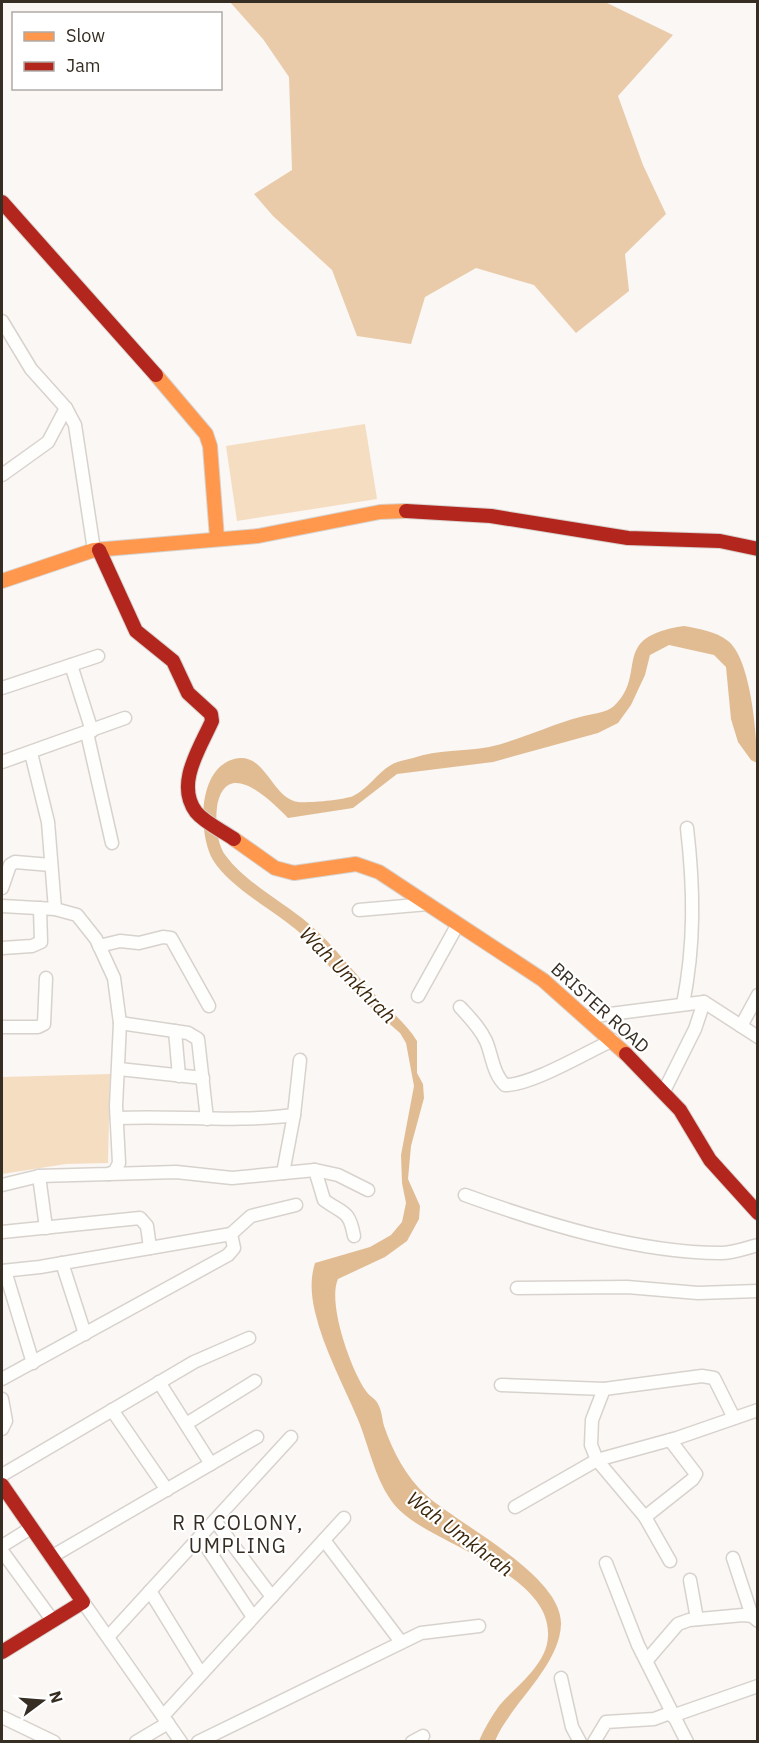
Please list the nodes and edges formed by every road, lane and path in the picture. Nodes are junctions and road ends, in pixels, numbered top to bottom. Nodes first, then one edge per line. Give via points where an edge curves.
1 (2, 201) edge
2 (2, 321) edge
3 (66, 408) junction
4 (2, 475) edge
5 (217, 538) junction
6 (758, 549) edge
7 (97, 550) junction
8 (2, 581) edge
9 (98, 656) dead end
10 (71, 665) junction
11 (2, 688) edge
12 (125, 718) dead end
13 (90, 732) junction
14 (31, 753) junction
15 (2, 762) edge
16 (687, 828) dead end
17 (111, 843) dead end
18 (51, 865) junction
19 (2, 888) edge
20 (428, 904) junction
21 (2, 906) edge
22 (40, 908) junction
23 (55, 909) junction
24 (359, 910) dead end
25 (458, 924) junction
26 (99, 946) junction
27 (2, 948) edge
28 (46, 978) dead end
29 (758, 995) edge
30 (418, 996) dead end
31 (704, 1002) junction
32 (683, 1004) junction
33 (210, 1006) dead end
34 (460, 1007) dead end
35 (587, 1017) junction
36 (120, 1023) junction
37 (741, 1026) junction
38 (2, 1027) edge
39 (175, 1031) junction
40 (758, 1037) edge
41 (613, 1040) junction
42 (300, 1060) dead end
43 (119, 1069) junction
44 (179, 1076) junction
45 (203, 1078) junction
46 (664, 1091) junction
47 (294, 1116) junction
48 (117, 1118) junction
49 (207, 1119) junction
50 (315, 1170) junction
51 (283, 1173) junction
52 (110, 1174) junction
53 (39, 1176) junction
54 (2, 1185) edge
55 (368, 1190) dead end
56 (465, 1195) dead end
57 (296, 1205) dead end
58 (758, 1213) edge
59 (46, 1228) junction
60 (2, 1232) edge
61 (231, 1234) junction
62 (354, 1236) dead end
63 (758, 1245) edge
64 (150, 1248) junction
65 (62, 1263) junction
66 (3, 1271) edge
67 (517, 1288) dead end
68 (758, 1291) edge
69 (85, 1334) junction
70 (249, 1338) dead end
71 (33, 1363) junction
72 (2, 1379) edge
73 (255, 1381) dead end
74 (159, 1382) junction
75 (501, 1385) dead end
76 (604, 1389) junction
77 (2, 1399) edge
78 (112, 1410) junction
79 (758, 1410) edge
80 (734, 1418) junction
81 (186, 1424) junction
82 (2, 1429) edge
83 (258, 1437) dead end
84 (291, 1437) dead end
85 (670, 1440) junction
86 (597, 1460) junction
87 (211, 1464) junction
88 (2, 1475) edge
89 (2, 1485) edge
90 (166, 1490) junction
91 (515, 1507) dead end
92 (645, 1517) junction
93 (344, 1518) dead end
94 (214, 1521) junction
95 (31, 1528) junction
96 (200, 1537) junction
97 (324, 1540) junction
98 (2, 1546) edge
99 (2, 1551) edge
100 (51, 1557) junction
101 (733, 1558) dead end
102 (669, 1561) dead end
103 (606, 1563) dead end
104 (690, 1580) dead end
105 (150, 1591) junction
106 (272, 1597) junction
107 (83, 1602) junction
108 (253, 1617) junction
109 (755, 1618) edge
110 (697, 1619) junction
111 (53, 1621) junction
112 (478, 1626) dead end
113 (108, 1637) junction
114 (401, 1642) junction
115 (2, 1652) edge
116 (647, 1660) junction
117 (201, 1674) junction
118 (561, 1678) dead end
119 (758, 1686) edge
120 (671, 1714) junction
121 (2, 1717) edge
122 (166, 1719) junction
123 (54, 1742) edge
124 (136, 1742) edge
125 (181, 1742) edge
126 (198, 1742) edge
127 (580, 1742) edge
128 (594, 1742) edge
129 (687, 1742) edge

1 - 5 street via 206,434
2 - 3 street via 31,369
3 - 4 street via 48,442
3 - 7 street via 75,425
5 - 6 street via 258,536 380,512 431,511 491,516 628,538 720,541
5 - 7 street
7 - 8 street
7 - 20 street, BRISTER ROAD via 119,589 132,626 173,661 188,693 211,714 186,788 197,813 275,868 294,873 356,864 379,872
9 - 10 street
10 - 11 street
10 - 13 street
12 - 13 street
13 - 14 street
13 - 17 street
14 - 15 street
14 - 18 street via 48,822
16 - 32 street via 693,906 691,965
18 - 19 street via 15,862
18 - 23 street
20 - 24 street
20 - 25 street, BRISTER ROAD
21 - 22 street
22 - 23 street
22 - 27 street via 41,942
23 - 26 street via 83,919
25 - 30 street
25 - 35 street, BRISTER ROAD via 543,980
26 - 33 street via 171,938
26 - 36 street via 116,986
28 - 38 street via 44,1024
29 - 37 street
31 - 32 street
31 - 37 street
31 - 46 street
32 - 35 street
34 - 41 street via 477,1025 505,1084 536,1076
35 - 41 street, BRISTER ROAD
36 - 39 street
36 - 43 street
37 - 40 street
39 - 44 street
39 - 45 street via 198,1039
41 - 46 street, BRISTER ROAD
42 - 47 street
43 - 44 street
43 - 48 street
44 - 45 street
45 - 49 street
46 - 58 street, BRISTER ROAD via 721,1174
47 - 49 street
47 - 51 street
48 - 49 street
48 - 52 street via 119,1164
50 - 51 street
50 - 55 street via 338,1175
50 - 62 street via 324,1200 345,1212 352,1222
51 - 52 street via 232,1178 176,1172
52 - 53 street
53 - 54 street
53 - 59 street
56 - 63 street via 550,1224 655,1247 723,1253
57 - 61 street via 251,1216
59 - 60 street
59 - 64 street via 140,1218 147,1226
61 - 64 street
61 - 69 street via 234,1248 228,1255
64 - 65 street
65 - 66 street
65 - 69 street
66 - 71 street
67 - 68 street
69 - 71 street
70 - 74 street via 207,1354
71 - 72 street
73 - 81 street
74 - 78 street
74 - 81 street
75 - 76 street
76 - 80 street via 702,1376 714,1378
76 - 86 street via 590,1434
77 - 82 street via 6,1421
78 - 88 street
78 - 90 street
79 - 80 street
80 - 85 street
81 - 87 street
83 - 87 street
84 - 94 street
85 - 86 street
85 - 92 street via 696,1474
86 - 91 street
86 - 92 street
87 - 90 street
89 - 95 street
90 - 100 street
92 - 102 street
93 - 97 street
94 - 96 street
94 - 106 street
95 - 98 street
95 - 100 street
96 - 105 street
96 - 108 street
97 - 106 street
97 - 114 street
99 - 111 street
100 - 107 street
101 - 109 street
103 - 116 street
104 - 110 street
105 - 113 street
105 - 117 street
106 - 108 street
107 - 111 street
107 - 113 street
108 - 117 street
109 - 110 street
110 - 116 street via 678,1624
111 - 115 street
112 - 114 street via 431,1630
113 - 122 street
114 - 126 street
116 - 120 street
117 - 122 street
118 - 127 street via 572,1727
119 - 120 street
120 - 128 street via 606,1722
120 - 129 street
121 - 123 street
122 - 124 street
122 - 125 street

